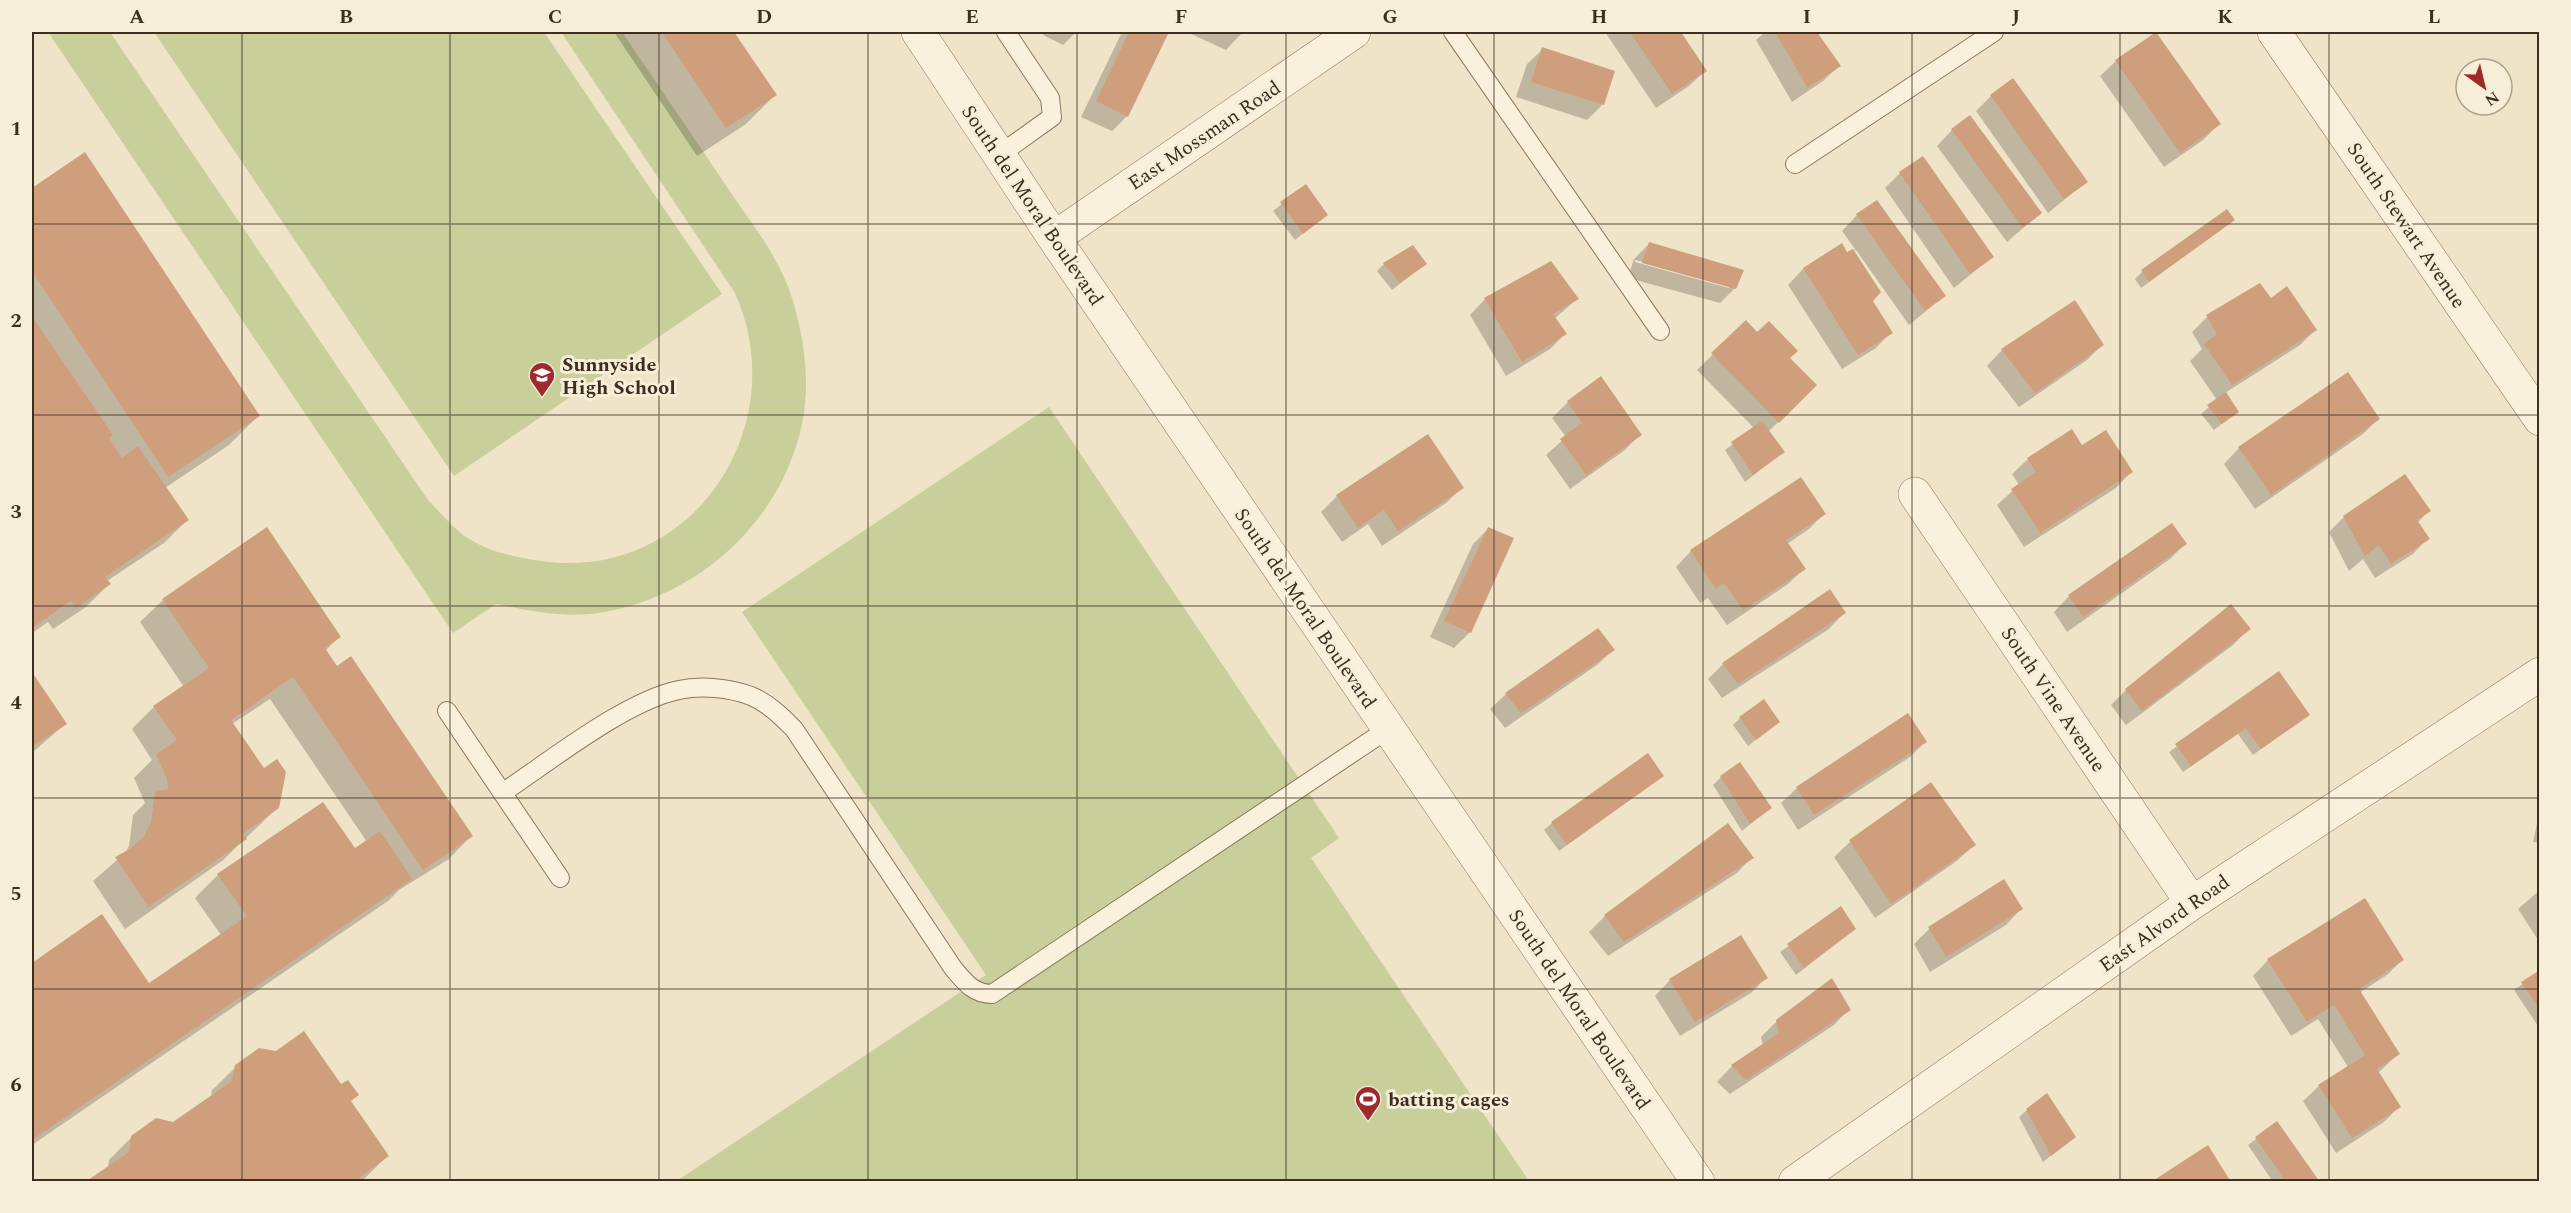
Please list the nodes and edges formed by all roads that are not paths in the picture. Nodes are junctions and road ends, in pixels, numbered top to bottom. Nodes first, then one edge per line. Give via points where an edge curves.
1 (918, 32) edge
2 (1006, 32) edge
3 (1354, 32) edge
4 (1453, 32) edge
5 (1994, 32) edge
6 (2274, 32) edge
7 (999, 155) junction
8 (1795, 164) dead end
9 (1054, 237) junction
10 (1660, 331) dead end
11 (2540, 419) edge
12 (1915, 494) dead end
13 (2540, 674) edge
14 (447, 711) dead end
15 (1388, 729) junction
16 (502, 793) junction
17 (560, 878) dead end
18 (2192, 903) junction
19 (1698, 1182) edge
20 (1795, 1182) edge

1 - 7 street, South del Moral Boulevard
2 - 7 lane via 1050,98 1052,117
3 - 9 street, East Mossman Road
4 - 10 lane
5 - 8 lane
6 - 11 street, South Stewart Avenue
7 - 9 street, South del Moral Boulevard
9 - 15 street, South del Moral Boulevard
12 - 18 street, South Vine Avenue
13 - 18 street, East Alvord Road
14 - 16 lane
15 - 16 lane via 992,994 981,994 953,968 794,729 751,696 717,688 680,689 647,701
15 - 19 street, South del Moral Boulevard
16 - 17 lane
18 - 20 street, East Alvord Road

